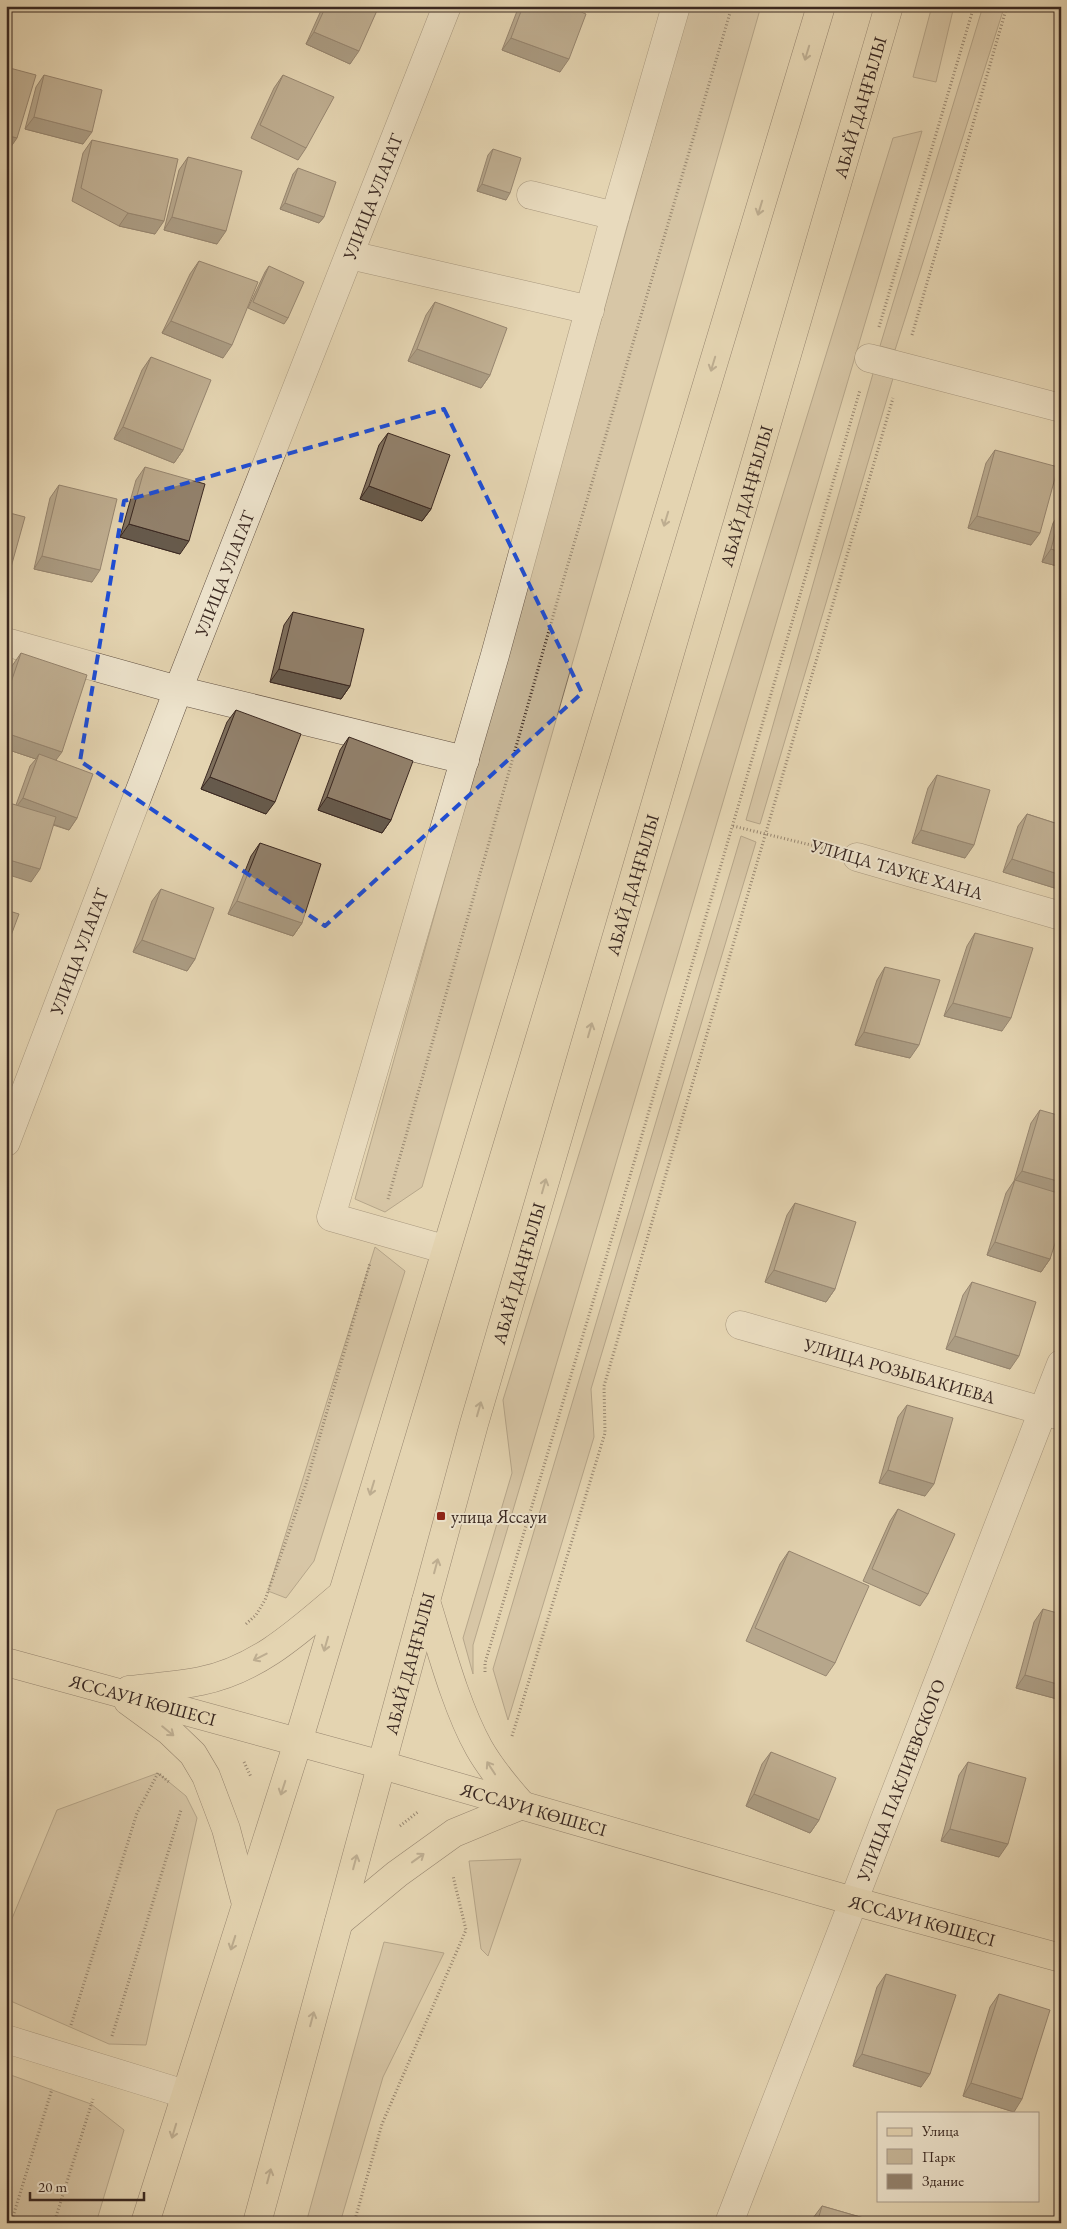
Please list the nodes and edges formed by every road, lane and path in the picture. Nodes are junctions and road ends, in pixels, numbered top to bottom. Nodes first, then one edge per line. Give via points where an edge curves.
1 (448, 6) edge
2 (676, 6) edge
3 (732, 6) edge
4 (821, 6) edge
5 (889, 6) edge
6 (974, 6) edge
7 (1007, 6) edge
8 (531, 195) dead end
9 (615, 216) junction
10 (350, 255) junction
11 (590, 310) junction
12 (869, 358) junction
13 (903, 366) junction
14 (1061, 408) edge
15 (6, 642) edge
16 (178, 690) junction
17 (465, 760) junction
18 (733, 826) junction
19 (766, 834) junction
20 (857, 857) joint
21 (1061, 916) edge
22 (6, 1142) edge
23 (379, 1232) junction
24 (444, 1249) junction
25 (740, 1325) dead end
26 (1061, 1364) edge
27 (1052, 1413) edge
28 (340, 1596) junction
29 (426, 1600) junction
30 (242, 1627) dead end
31 (6, 1662) edge
32 (486, 1679) dead end
33 (115, 1691) junction
34 (506, 1734) dead end
35 (298, 1742) junction
36 (241, 1755) dead end
37 (382, 1765) junction
38 (253, 1780) dead end
39 (172, 1785) dead end
40 (426, 1805) dead end
41 (522, 1805) junction
42 (183, 1806) dead end
43 (400, 1826) dead end
44 (451, 1866) dead end
45 (853, 1901) junction
46 (246, 1904) junction
47 (339, 1922) junction
48 (1061, 1958) edge
49 (6, 2039) edge
50 (62, 2056) junction
51 (102, 2069) junction
52 (185, 2094) junction
53 (11, 2223) edge
54 (54, 2223) edge
55 (145, 2223) edge
56 (256, 2223) edge
57 (354, 2223) edge
58 (730, 2223) edge

1 - 10 street, УЛИЦА УЛАГАТ
2 - 9 street
3 - 23 path via 556,607
4 -> 24 main road
29 -> 5 main road, АБАЙ ДАҢҒЫЛЫ via 474,1424
6 - 12 path
7 - 13 path
8 - 9 street
9 - 11 street
10 - 11 street
10 - 16 street, УЛИЦА УЛАГАТ
11 - 17 street
12 - 13 street
12 - 18 path
13 - 14 street
13 - 19 path
15 - 16 street
16 - 17 street
16 - 22 street, УЛИЦА УЛАГАТ
17 - 23 street via 331,1216
18 - 19 path, УЛИЦА ТАУКЕ ХАНА
18 - 32 path via 485,1663
19 - 20 path, УЛИЦА ТАУКЕ ХАНА
19 - 34 path via 604,1386 605,1434 510,1742
20 - 21 street, УЛИЦА ТАУКЕ ХАНА
23 - 24 street
23 - 30 path via 306,1484 265,1600 256,1615
24 -> 28 main road
25 - 27 street, УЛИЦА РОЗЫБАКИЕВА
26 - 27 street, УЛИЦА ПАКЛИЕВСКОГО
27 - 45 street, УЛИЦА ПАКЛИЕВСКОГО
28 -> 33 main road via 279,1647 236,1670 202,1681
28 -> 35 main road
29 - 37 main road, АБАЙ ДАҢҒЫЛЫ
41 -> 29 main road via 478,1748
31 - 33 main road, ЯССАУИ КӨШЕСІ
33 - 35 main road, ЯССАУИ КӨШЕСІ
33 -> 46 main road via 193,1754 206,1776 226,1829
35 - 37 main road, ЯССАУИ КӨШЕСІ
35 -> 46 main road
36 - 38 path
37 - 41 main road, ЯССАУИ КӨШЕСІ
47 -> 37 main road, АБАЙ ДАҢҒЫЛЫ
39 - 50 path via 158,1774 137,1813
40 - 43 path
41 - 45 main road, ЯССАУИ КӨШЕСІ
47 -> 41 main road via 454,1833
42 - 51 path
44 - 57 path via 466,1930 382,2124
45 - 48 main road, ЯССАУИ КӨШЕСІ
45 - 58 street, УЛИЦА ПАКЛИЕВСКОГО
46 -> 52 main road
56 -> 47 main road, АБАЙ ДАҢҒЫЛЫ
49 - 50 street
50 - 51 street
50 - 53 path
51 - 52 street
51 - 54 path
52 -> 55 main road

